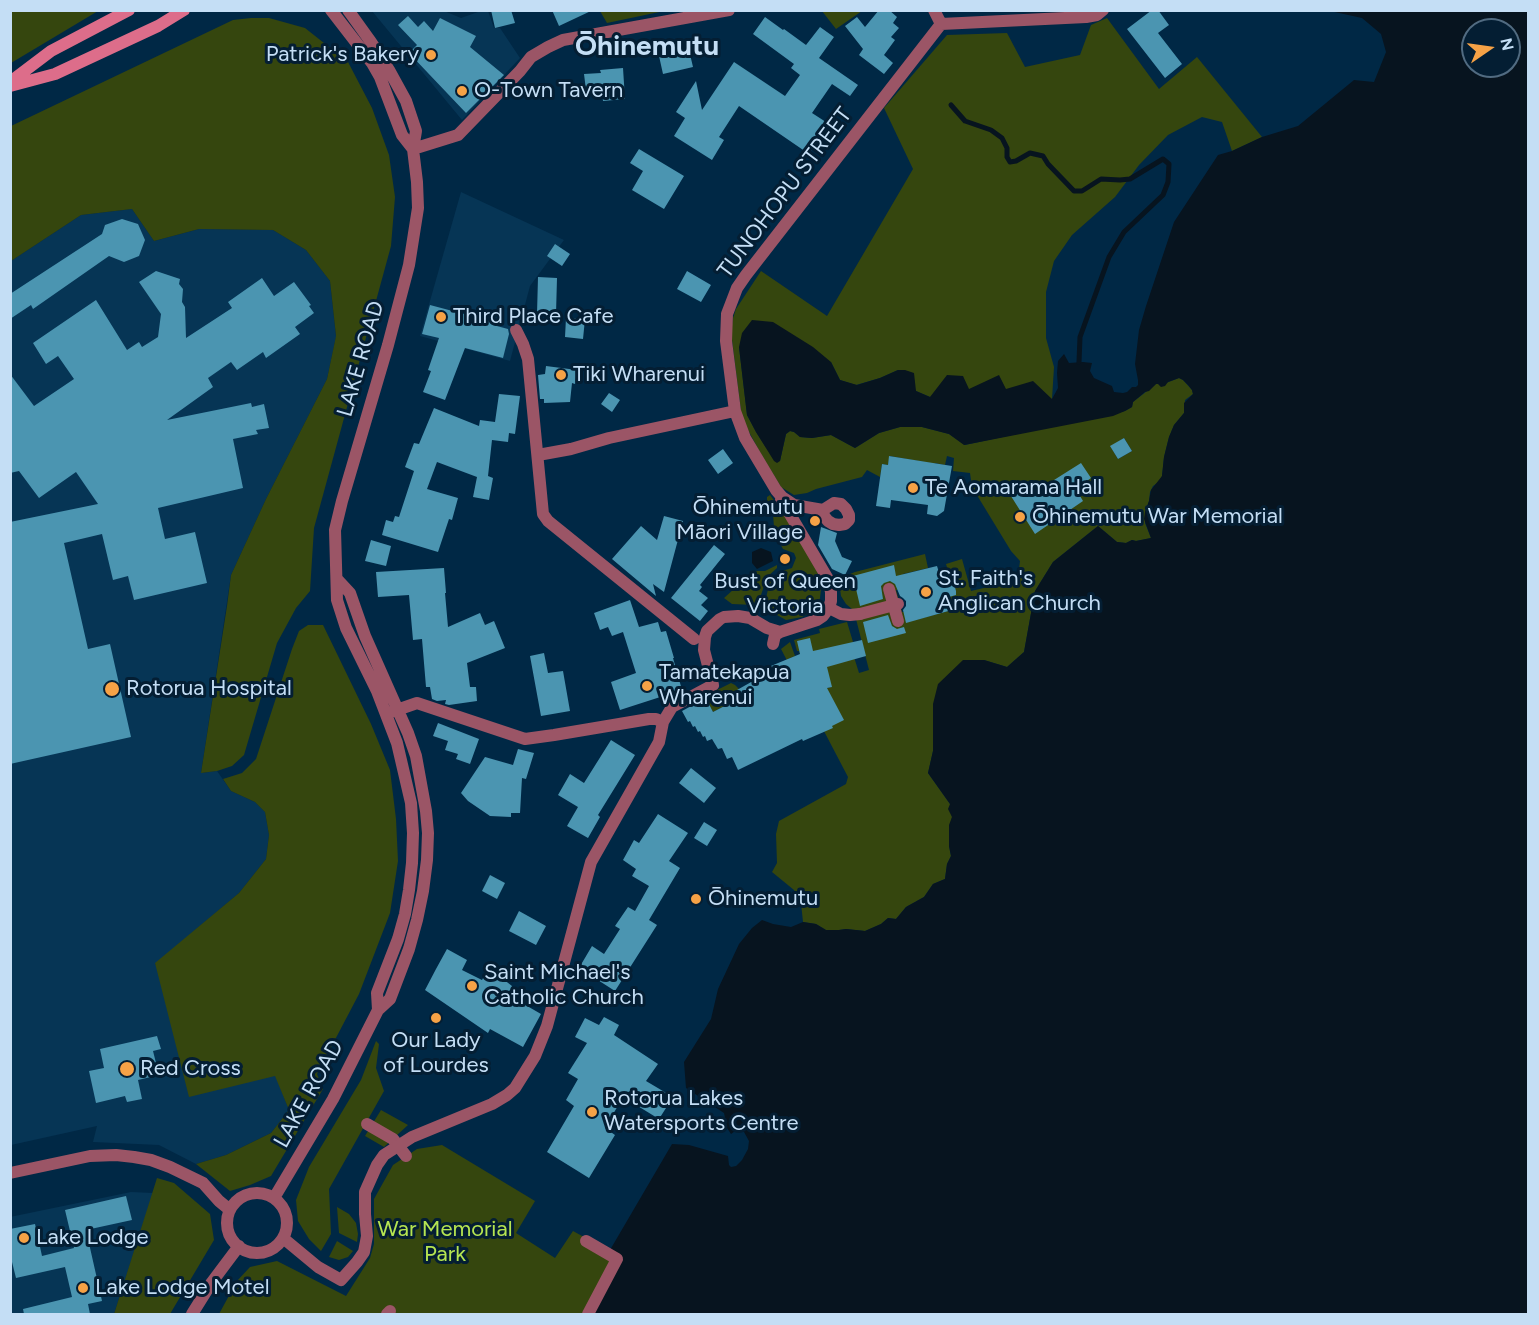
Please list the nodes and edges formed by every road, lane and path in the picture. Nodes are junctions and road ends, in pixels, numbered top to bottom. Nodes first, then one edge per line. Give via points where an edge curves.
1 (129, 10) edge
2 (184, 10) edge
3 (331, 10) edge
4 (348, 10) edge
5 (729, 10) edge
6 (934, 10) edge
7 (1103, 10) edge
8 (940, 24) junction
9 (10, 84) edge
10 (413, 149) junction
11 (516, 330) dead end
12 (735, 411) junction
13 (538, 455) junction
14 (776, 490) junction
15 (823, 510) dead end
16 (889, 589) dead end
17 (896, 604) junction
18 (829, 608) junction
19 (898, 621) dead end
20 (694, 639) dead end
21 (393, 712) junction
22 (663, 722) junction
23 (413, 833) junction
24 (428, 833) junction
25 (378, 1010) junction
26 (367, 1124) dead end
27 (402, 1150) junction
28 (10, 1173) edge
29 (273, 1198) junction
30 (230, 1210) junction
31 (283, 1238) junction
32 (586, 1241) dead end
33 (238, 1246) junction
34 (192, 1314) edge
35 (588, 1314) edge

1 - 9 main road via 51,51
2 - 9 main road via 55,74
3 - 10 street, LAKE ROAD via 380,77 402,135
4 - 10 street, LAKE ROAD via 406,101 416,131
5 - 10 street via 563,40 531,57 458,135
6 - 8 street
7 - 8 street via 1086,17
8 - 12 street, TUNOHOPU STREET via 737,288 725,327
10 - 21 street, LAKE ROAD via 418,208 404,288 335,530 337,579 350,592
11 - 13 street via 528,360
12 - 13 street
12 - 14 street, TUNOHOPU STREET
13 - 20 street via 543,514 548,521
14 - 15 street, TUNOHOPU STREET via 794,505
14 - 18 street via 828,579
16 - 17 street
17 - 18 street via 850,615
17 - 19 street
18 - 22 street via 816,620 775,635 773,644 763,626 750,618 720,619 705,637 704,650 713,685 672,707
21 - 22 street via 417,703 525,739 649,719
21 - 23 street, LAKE ROAD
21 - 24 street, LAKE ROAD via 416,756
22 - 27 street via 659,742 591,862 553,1009 531,1065 507,1095 412,1137
23 - 24 street
23 - 25 street, LAKE ROAD via 405,914 377,993
24 - 25 street, LAKE ROAD via 423,891 409,949 390,999
25 - 29 street, LAKE ROAD via 333,1099
26 - 27 street via 393,1139
27 - 31 street via 384,1155 367,1186 364,1252 341,1280
28 - 30 street via 90,1156 134,1157 170,1167 203,1183
29 - 30 street via 249,1194
29 - 31 street via 285,1212
30 - 33 street via 228,1230
31 - 33 street via 267,1251 247,1251
32 - 35 street via 617,1259
33 - 34 street

